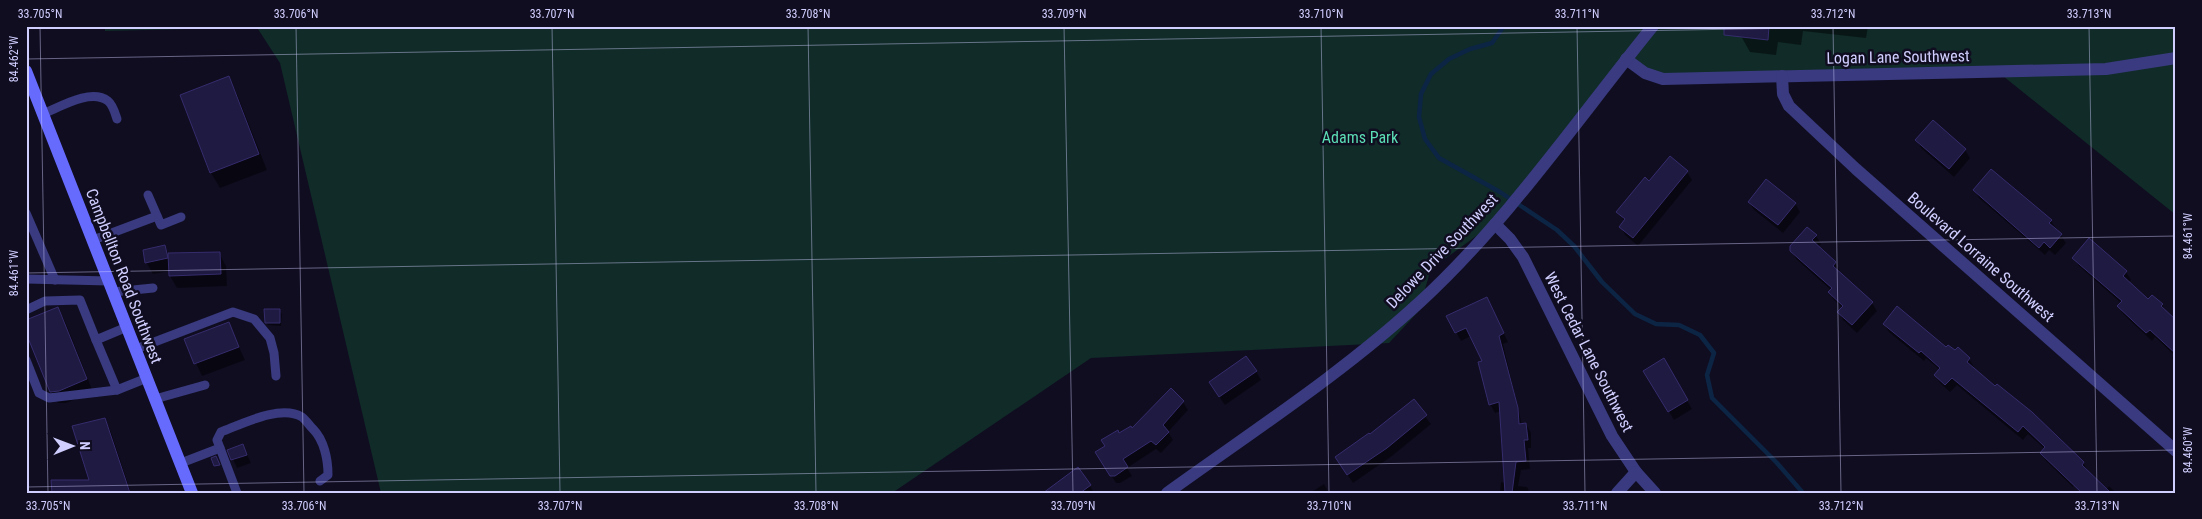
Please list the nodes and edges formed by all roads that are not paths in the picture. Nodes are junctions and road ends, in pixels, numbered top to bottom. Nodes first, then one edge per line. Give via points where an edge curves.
1 (1653, 26) edge
2 (2176, 58) edge
3 (1626, 59) junction
4 (26, 71) edge
5 (1782, 76) junction
6 (43, 114) junction
7 (118, 119) dead end
8 (148, 195) dead end
9 (26, 213) edge
10 (157, 216) junction
11 (181, 217) dead end
12 (1495, 224) junction
13 (93, 240) junction
14 (26, 279) edge
15 (55, 280) junction
16 (111, 286) junction
17 (153, 288) dead end
18 (26, 310) edge
19 (127, 327) junction
20 (96, 340) junction
21 (136, 349) junction
22 (26, 360) edge
23 (276, 376) dead end
24 (147, 378) junction
25 (205, 385) dead end
26 (117, 390) junction
27 (155, 399) junction
28 (220, 448) junction
29 (2176, 451) edge
30 (181, 463) junction
31 (1636, 472) junction
32 (320, 481) dead end
33 (192, 493) edge
34 (237, 493) edge
35 (1167, 493) edge
36 (1617, 493) edge
37 (1655, 493) edge

1 - 3 street, Delowe Drive Southwest
2 - 5 street, Logan Lane Southwest via 2106,69
3 - 5 street, Logan Lane Southwest via 1645,73 1663,79
3 - 12 street, Delowe Drive Southwest
4 - 6 main road, Campbellton Road Southwest
5 - 29 street, Boulevard Lorraine Southwest via 1783,94 1789,106
6 - 7 lane via 92,97 109,102
6 - 13 main road, Campbellton Road Southwest
8 - 10 lane
9 - 15 lane
10 - 11 lane via 161,225
10 - 13 lane
12 - 31 street, West Cedar Lane Southwest via 1522,257 1612,436
12 - 35 street, Delowe Drive Southwest via 1421,301 1340,369
13 - 16 main road, Campbellton Road Southwest
14 - 15 lane
15 - 16 lane
16 - 17 lane
16 - 19 main road, Campbellton Road Southwest
18 - 20 lane via 45,301 80,300
19 - 20 lane
19 - 21 main road, Campbellton Road Southwest
20 - 26 lane
21 - 23 lane via 232,312 254,319 270,338
21 - 24 main road, Campbellton Road Southwest
22 - 26 lane via 39,393 49,398
24 - 26 lane
24 - 27 main road, Campbellton Road Southwest
25 - 27 lane
27 - 30 main road, Campbellton Road Southwest
28 - 30 lane
28 - 32 lane via 217,440 221,432 268,415 286,412 302,417 317,433 326,453 328,475
28 - 34 lane
30 - 33 main road, Campbellton Road Southwest
31 - 36 street
31 - 37 street, West Cedar Lane Southwest

